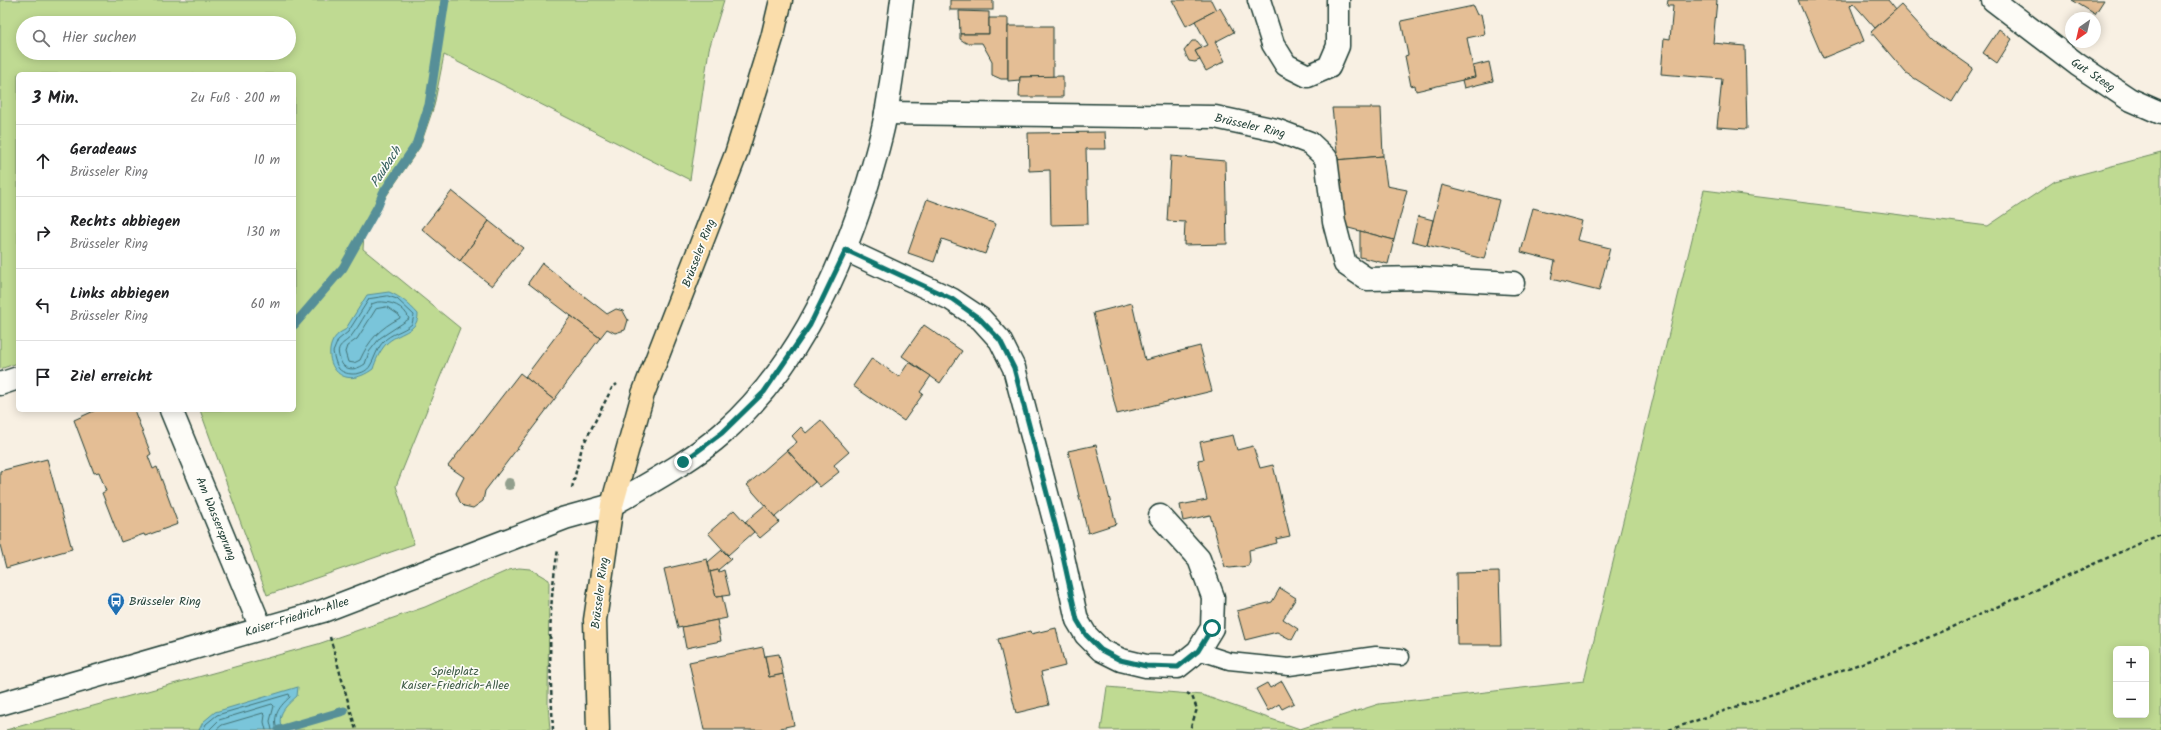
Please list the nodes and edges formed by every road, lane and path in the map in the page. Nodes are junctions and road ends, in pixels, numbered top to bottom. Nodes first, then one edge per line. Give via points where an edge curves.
1 (781, 0) edge
2 (902, 0) edge
3 (1259, 0) edge
4 (1338, 0) edge
5 (1993, 0) edge
6 (886, 113) junction
7 (2161, 113) edge
8 (846, 250) junction
9 (1513, 283) dead end
10 (16, 379) edge
11 (0, 384) edge
12 (172, 412) edge
13 (612, 505) junction
14 (1160, 516) dead end
15 (2161, 534) edge
16 (323, 611) junction
17 (261, 628) junction
18 (1198, 651) junction
19 (1401, 657) dead end
20 (1178, 667) junction
21 (0, 704) edge
22 (356, 730) edge
23 (598, 730) edge
24 (1190, 730) edge
25 (1669, 730) edge

1 - 13 main road, Brüsseler Ring via 772,38 736,154 643,394
2 - 6 street
3 - 4 street via 1273,44 1286,65 1308,76 1329,67 1338,46
5 - 7 street, Gut Steeg via 2026,27 2122,95
6 - 8 street via 875,162
6 - 9 street, Brüsseler Ring via 1215,117 1276,130 1310,142 1326,158 1334,222 1345,264 1366,280 1422,278
8 - 13 street via 810,325 764,392 722,433 683,462
8 - 20 street via 952,299 980,319 1000,340 1014,368 1060,543 1077,620 1086,635 1101,650 1120,660 1146,666
10 - 11 street
12 - 17 street, Am Wassersprung
13 - 16 street, Kaiser-Friedrich-Allee via 565,518
13 - 23 main road, Brüsseler Ring via 595,620
14 - 18 street via 1198,559 1213,596 1212,628
15 - 25 path via 1900,650
16 - 17 street, Kaiser-Friedrich-Allee
16 - 22 path
17 - 21 street, Kaiser-Friedrich-Allee via 136,667
18 - 19 lane via 1229,661 1289,668 1376,655
18 - 20 street
20 - 24 path via 1180,688 1192,696 1197,709

